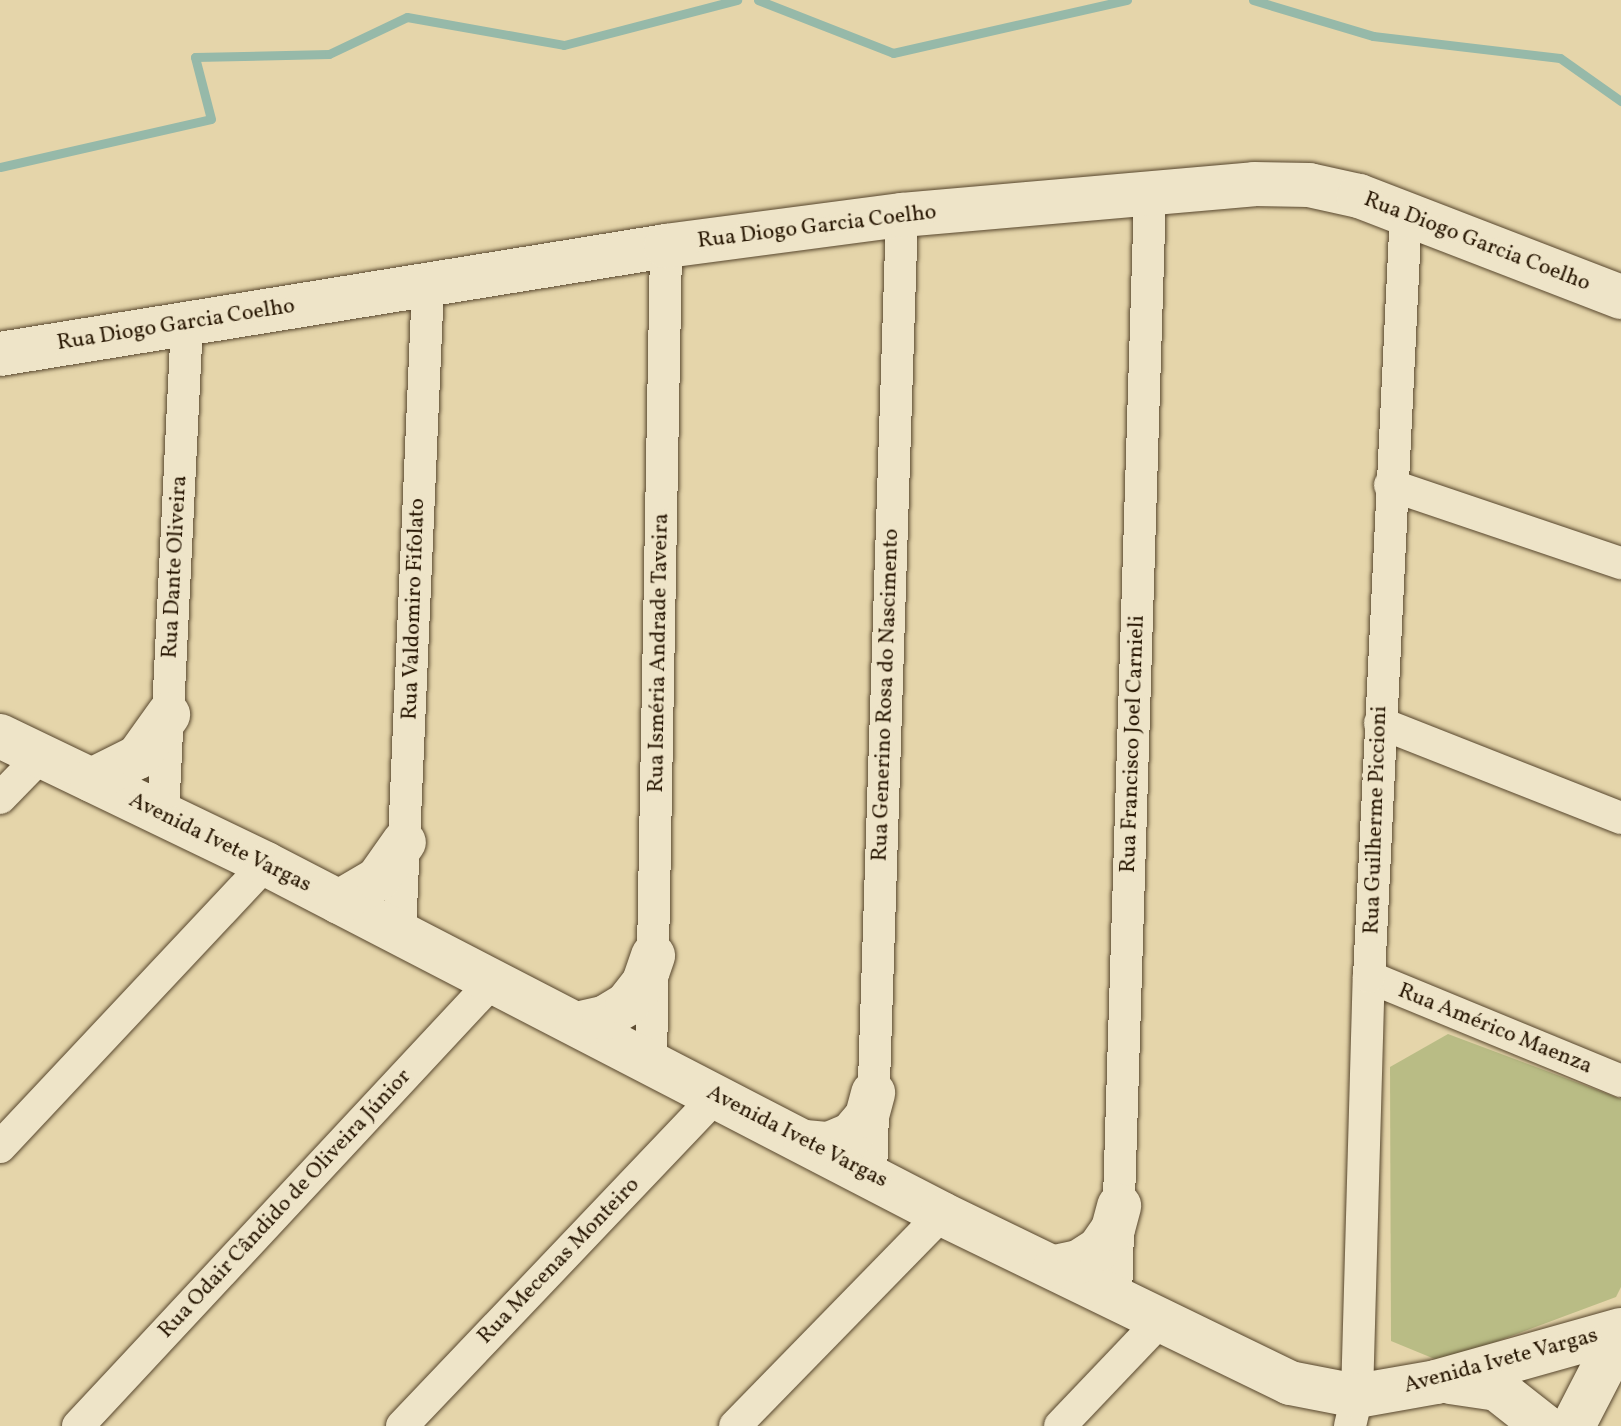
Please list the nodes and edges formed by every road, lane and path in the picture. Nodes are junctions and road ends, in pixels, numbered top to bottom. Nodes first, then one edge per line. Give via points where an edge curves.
1 (1150, 193) junction
2 (1406, 213) junction
3 (902, 215) junction
4 (666, 246) junction
5 (428, 286) junction
6 (1621, 297) edge
7 (187, 321) junction
8 (0, 354) edge
9 (1390, 485) junction
10 (1621, 563) edge
11 (168, 715) junction
12 (1380, 723) junction
13 (0, 736) edge
14 (41, 756) junction
15 (92, 780) junction
16 (0, 798) edge
17 (163, 814) junction
18 (1621, 818) edge
19 (404, 842) junction
20 (266, 864) junction
21 (339, 902) junction
22 (400, 933) junction
23 (653, 956) junction
24 (1369, 977) junction
25 (492, 982) junction
26 (577, 1024) junction
27 (651, 1060) junction
28 (1621, 1081) edge
29 (873, 1093) junction
30 (715, 1097) junction
31 (805, 1142) junction
32 (0, 1147) edge
33 (871, 1175) junction
34 (1119, 1206) junction
35 (942, 1214) junction
36 (1055, 1267) junction
37 (1116, 1296) junction
38 (1163, 1318) junction
39 (1621, 1331) edge
40 (1436, 1382) junction
41 (1353, 1411) edge
42 (78, 1426) edge
43 (402, 1426) edge
44 (735, 1426) edge
45 (1060, 1426) edge
46 (1544, 1426) edge
47 (1573, 1426) edge

1 - 2 street, Rua Diogo Garcia Coelho via 1309,185
1 - 3 street, Rua Diogo Garcia Coelho
1 - 34 street, Rua Francisco Joel Carnieli
2 - 6 street, Rua Diogo Garcia Coelho
2 - 9 street, Rua Guilherme Piccioni
3 - 4 street, Rua Diogo Garcia Coelho
3 - 29 street, Rua Generino Rosa do Nascimento
4 - 5 street, Rua Diogo Garcia Coelho
4 - 23 street, Rua Isméria Andrade Taveira
5 - 7 street, Rua Diogo Garcia Coelho
5 - 19 street, Rua Valdomiro Fifolato
7 - 8 street, Rua Diogo Garcia Coelho
7 - 11 street, Rua Dante Oliveira
9 - 10 street
9 - 12 street, Rua Guilherme Piccioni
11 - 15 street via 138,757
11 - 17 street, Rua Dante Oliveira
12 - 18 street
12 - 24 street, Rua Guilherme Piccioni
13 - 14 street, Avenida Ivete Vargas
14 - 15 street, Avenida Ivete Vargas
14 - 16 street
15 - 17 street, Avenida Ivete Vargas
17 - 20 street, Avenida Ivete Vargas
19 - 21 street via 378,879
19 - 22 street, Rua Valdomiro Fifolato
20 - 21 street, Avenida Ivete Vargas
20 - 32 street
21 - 22 street, Avenida Ivete Vargas
22 - 25 street, Avenida Ivete Vargas
23 - 26 street via 644,982 627,1004 604,1018
23 - 27 street, Rua Isméria Andrade Taveira
24 - 28 street, Rua Américo Maenza
24 - 41 street, Rua Guilherme Piccioni
25 - 26 street, Avenida Ivete Vargas
25 - 42 street, Rua Odair Cândido de Oliveira Júnior
26 - 27 street, Avenida Ivete Vargas
27 - 30 street, Avenida Ivete Vargas
29 - 31 street via 867,1116 852,1134 829,1144
29 - 33 street, Rua Generino Rosa do Nascimento
30 - 31 street, Avenida Ivete Vargas
30 - 43 street, Rua Mecenas Monteiro
31 - 33 street, Avenida Ivete Vargas
33 - 35 street, Avenida Ivete Vargas
34 - 36 street via 1113,1229 1099,1249 1079,1262
34 - 37 street, Rua Francisco Joel Carnieli
35 - 36 street, Avenida Ivete Vargas
35 - 44 street
36 - 37 street, Avenida Ivete Vargas
37 - 38 street, Avenida Ivete Vargas
38 - 41 street, Avenida Ivete Vargas
38 - 45 street
39 - 40 street, Avenida Ivete Vargas
39 - 47 street
40 - 41 street, Avenida Ivete Vargas
40 - 46 street via 1467,1381 1497,1389

